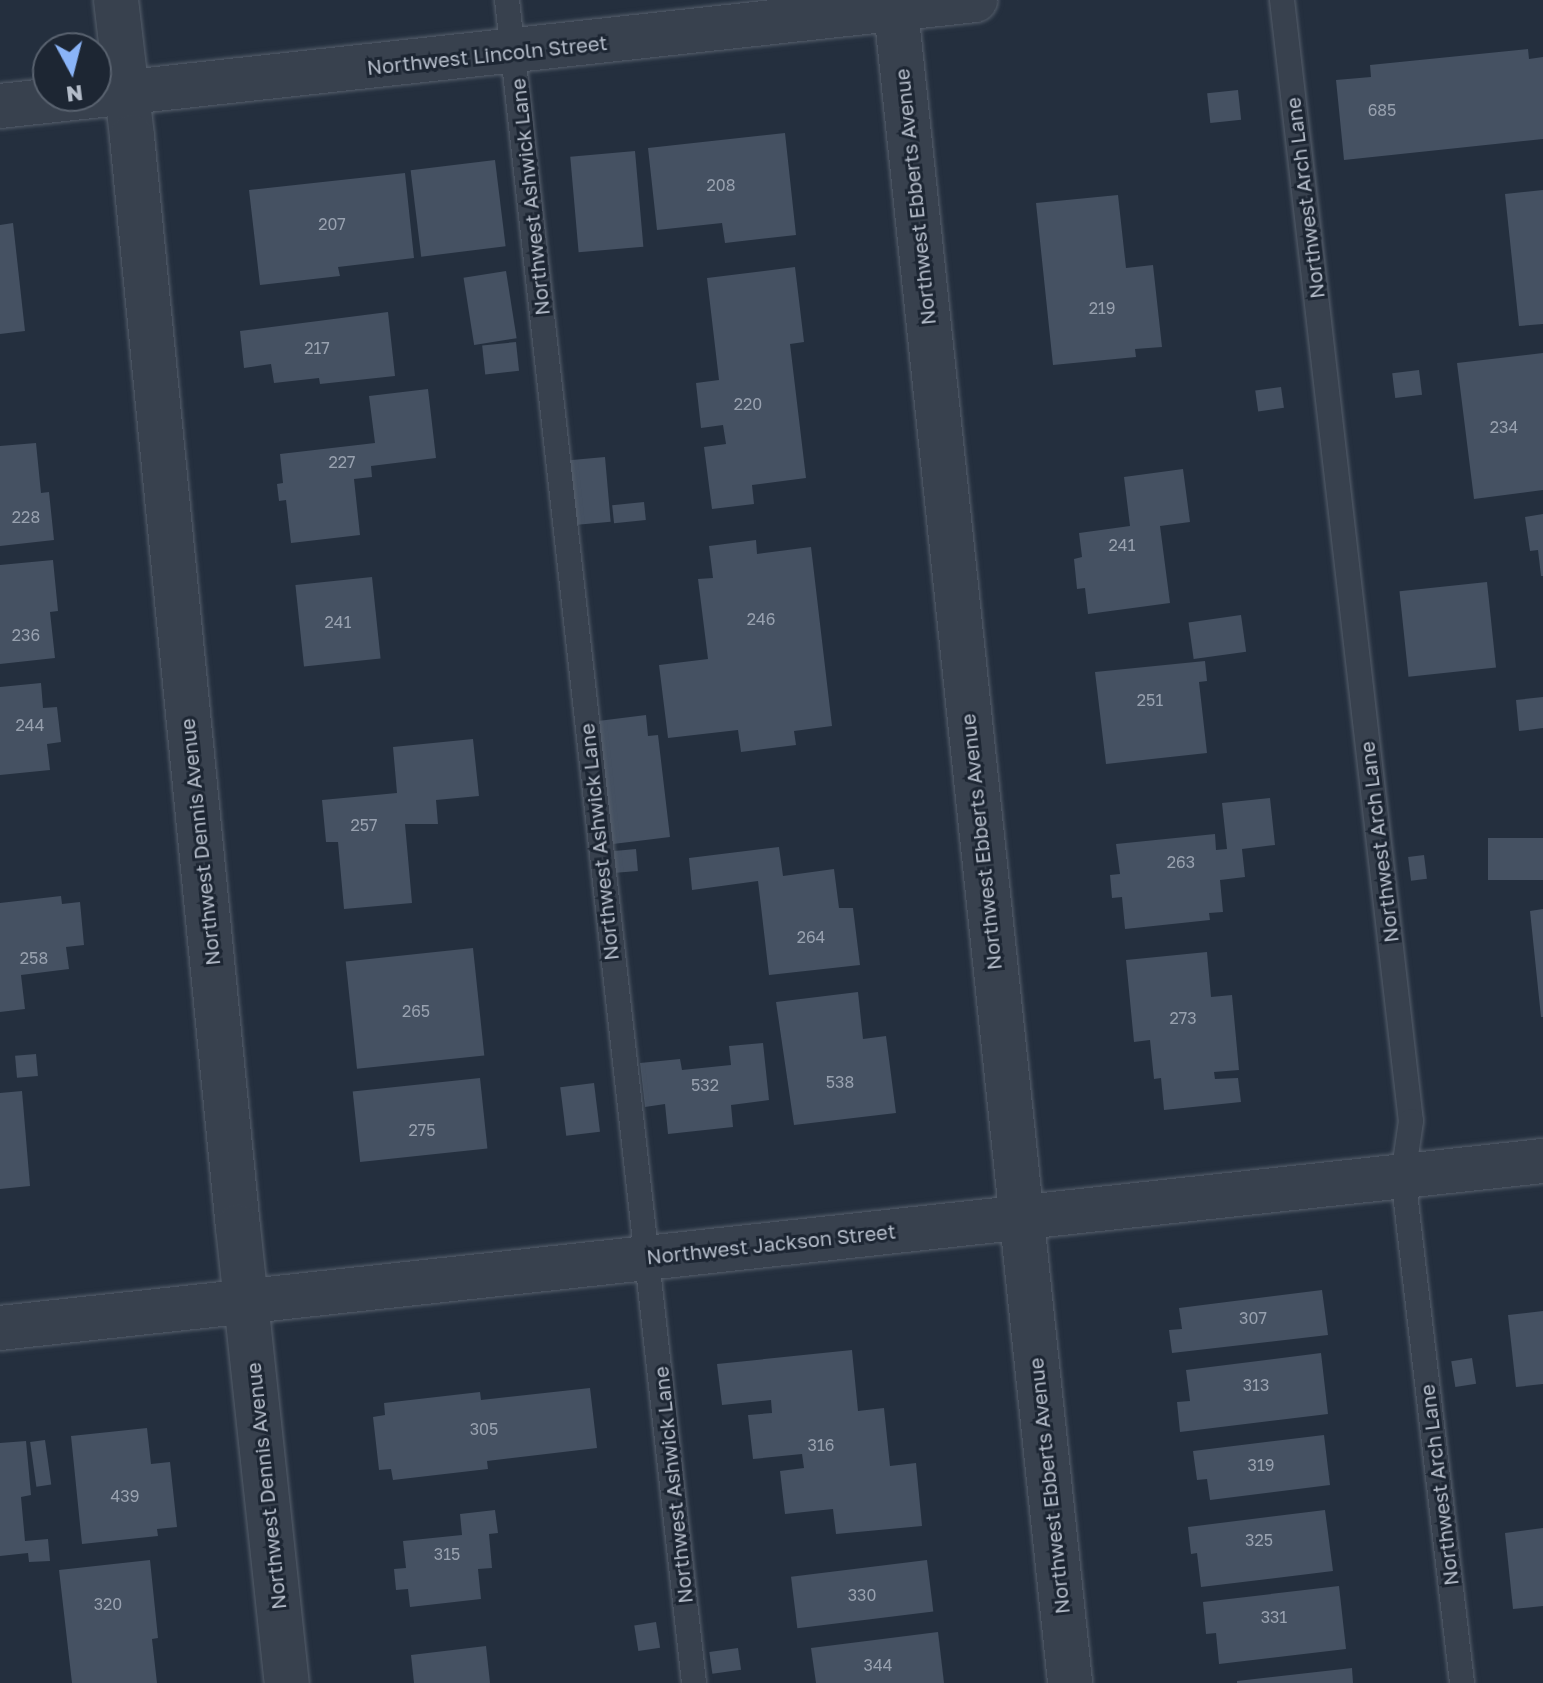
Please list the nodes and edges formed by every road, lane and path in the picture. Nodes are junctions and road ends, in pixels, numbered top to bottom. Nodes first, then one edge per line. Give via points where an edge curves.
1 (116, 0) edge
2 (507, 0) edge
3 (975, 0) edge
4 (1282, 0) edge
5 (895, 4) edge
6 (514, 52) junction
7 (127, 93) junction
8 (0, 106) edge
9 (1543, 1161) edge
10 (1403, 1176) junction
11 (1020, 1217) junction
12 (646, 1258) junction
13 (245, 1300) junction
14 (0, 1328) edge
15 (287, 1683) edge
16 (694, 1683) edge
17 (1070, 1683) edge
18 (1462, 1683) edge

1 - 7 street, Northwest Dennis Avenue
2 - 6 lane, Northwest Ashwick Lane
3 - 5 street, Northwest Lincoln Street
4 - 10 lane, Northwest Arch Lane via 1411,1121
5 - 6 street, Northwest Lincoln Street
5 - 11 street, Northwest Ebberts Avenue
6 - 7 street, Northwest Lincoln Street
6 - 12 lane, Northwest Ashwick Lane
7 - 8 street, Northwest Lincoln Street
7 - 13 street, Northwest Dennis Avenue
9 - 10 street, Northwest Jackson Street
10 - 11 street, Northwest Jackson Street
10 - 18 lane, Northwest Arch Lane
11 - 12 street, Northwest Jackson Street
11 - 17 street, Northwest Ebberts Avenue
12 - 13 street, Northwest Jackson Street
12 - 16 lane, Northwest Ashwick Lane
13 - 14 street, Northwest Jackson Street
13 - 15 street, Northwest Dennis Avenue

